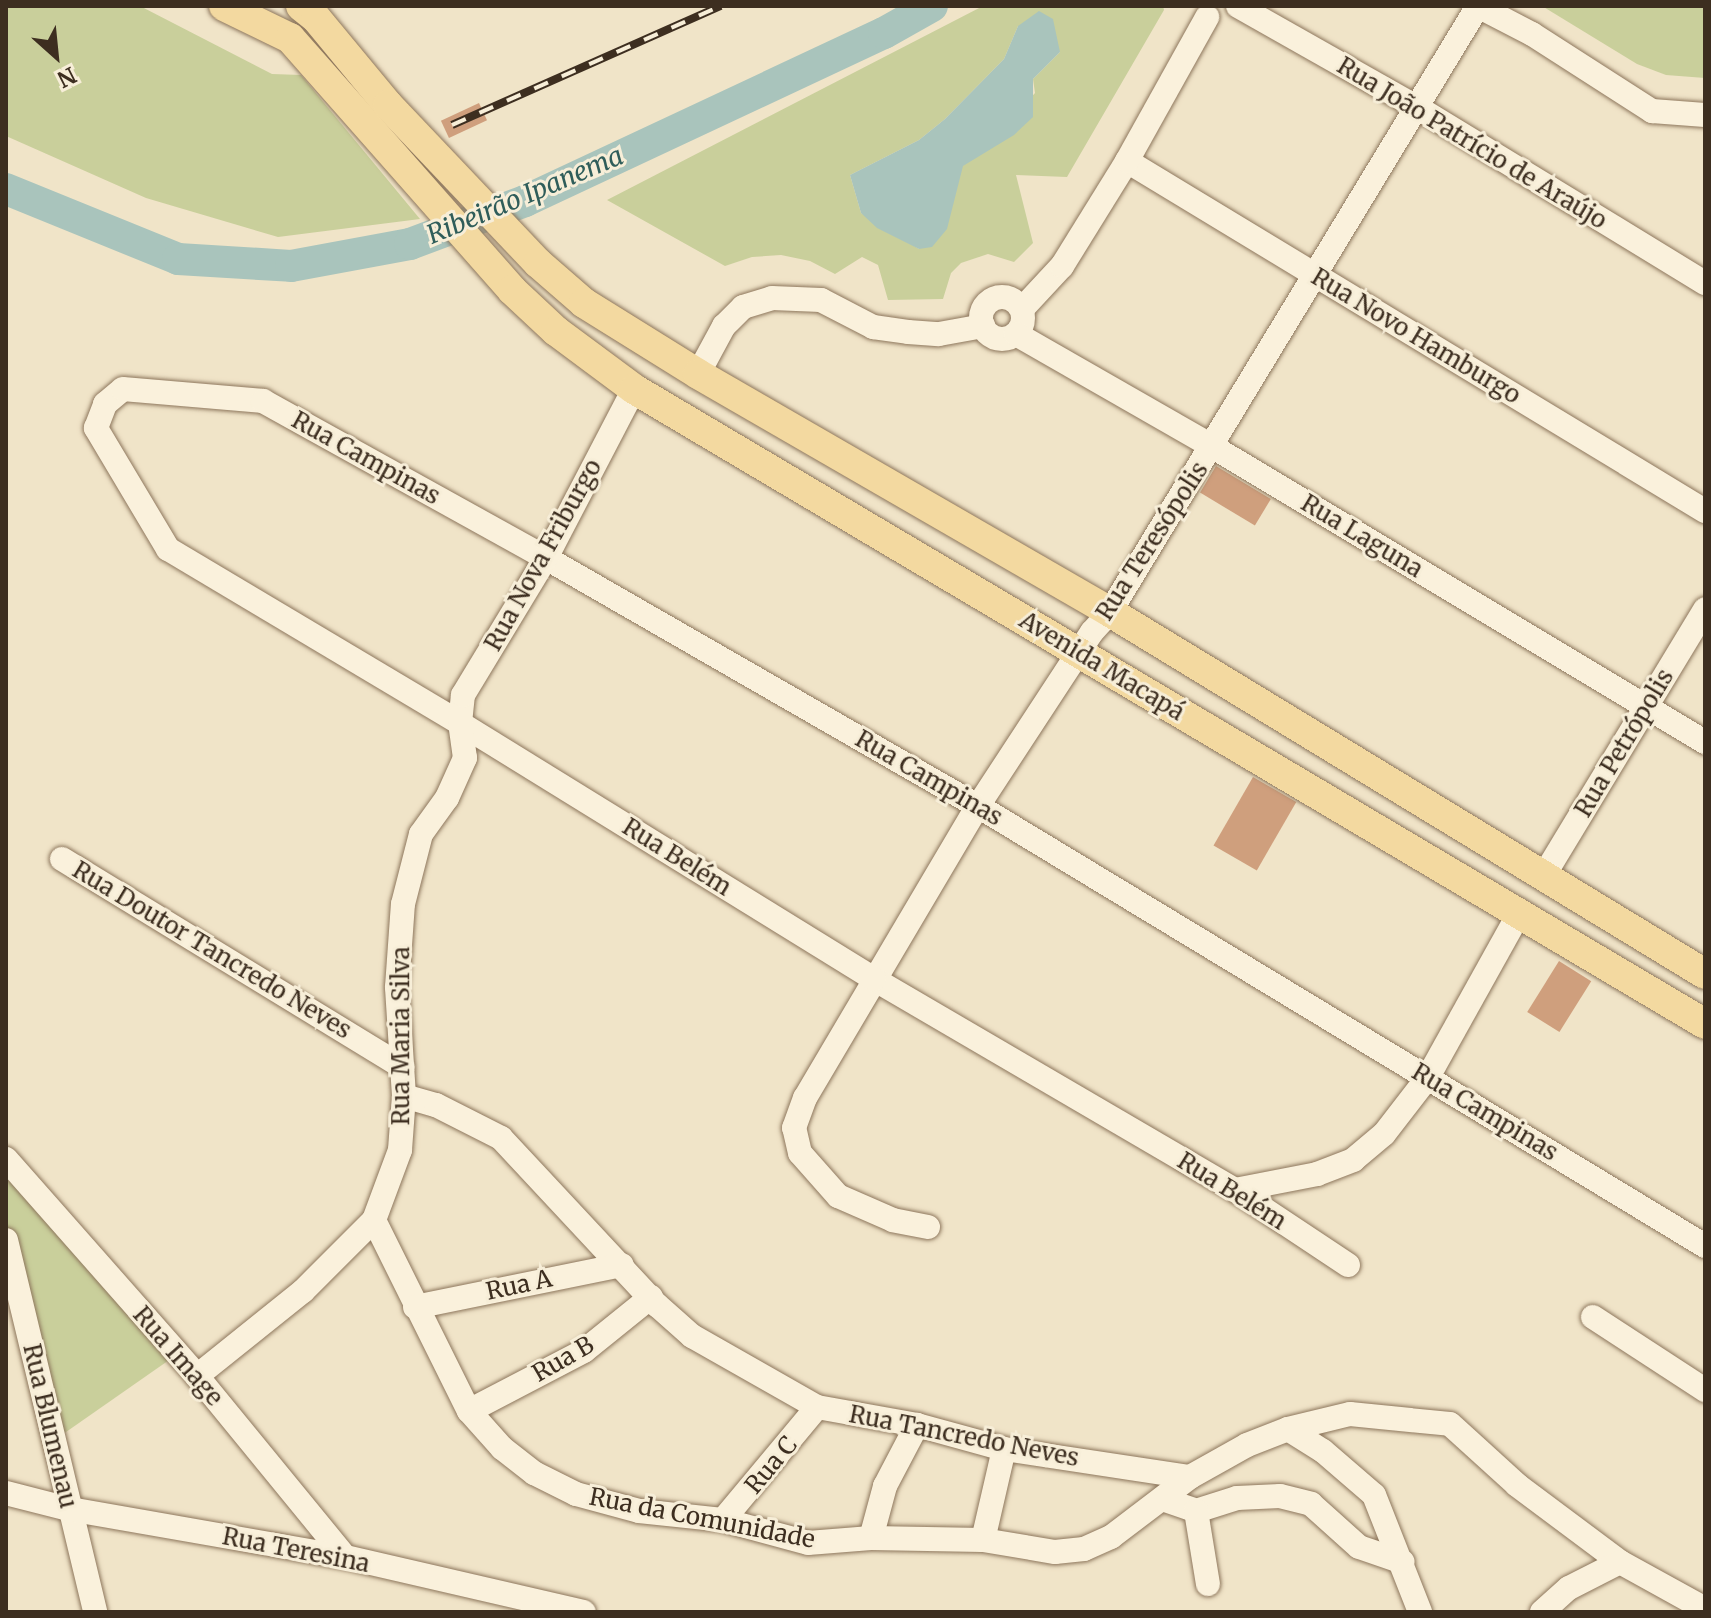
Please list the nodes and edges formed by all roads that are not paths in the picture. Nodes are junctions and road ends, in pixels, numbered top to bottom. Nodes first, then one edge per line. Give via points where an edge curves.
1 (224, 6) edge
2 (274, 6) edge
3 (1238, 6) edge
4 (1478, 6) edge
5 (312, 9) edge
6 (1202, 12) edge
7 (290, 38) junction
8 (1415, 106) junction
9 (1705, 115) edge
10 (1127, 161) junction
11 (1313, 274) junction
12 (1705, 283) edge
13 (1022, 309) junction
14 (983, 326) junction
15 (1016, 334) junction
16 (698, 374) junction
17 (123, 389) joint
18 (634, 389) junction
19 (1213, 447) junction
20 (1705, 511) edge
21 (546, 558) junction
22 (1705, 609) edge
23 (1110, 612) junction
24 (1078, 652) junction
25 (1645, 706) junction
26 (460, 723) junction
27 (1705, 742) edge
28 (978, 806) junction
29 (62, 859) dead end
30 (1543, 877) junction
31 (1520, 912) junction
32 (1705, 974) edge
33 (874, 979) junction
34 (1705, 1024) edge
35 (403, 1067) junction
36 (1428, 1077) junction
37 (404, 1096) junction
38 (6, 1159) edge
39 (1235, 1190) junction
40 (374, 1220) junction
41 (928, 1227) dead end
42 (6, 1240) edge
43 (1705, 1246) edge
44 (622, 1265) junction
45 (1348, 1265) dead end
46 (651, 1297) junction
47 (415, 1307) junction
48 (1593, 1317) dead end
49 (197, 1376) junction
50 (1705, 1390) edge
51 (817, 1407) junction
52 (469, 1411) junction
53 (917, 1425) junction
54 (1288, 1429) junction
55 (1004, 1449) junction
56 (1190, 1477) junction
57 (6, 1493) edge
58 (1162, 1499) junction
59 (69, 1509) junction
60 (1196, 1511) junction
61 (723, 1520) junction
62 (871, 1538) junction
63 (983, 1540) junction
64 (345, 1557) junction
65 (1403, 1562) junction
66 (1620, 1562) junction
67 (1208, 1584) dead end
68 (1705, 1609) edge
69 (95, 1612) edge
70 (584, 1612) edge
71 (1420, 1612) edge
72 (1542, 1612) edge

1 - 7 main road
2 - 7 main road
3 - 6 street via 1228,17
3 - 8 street, Rua João Patrício de Araújo
4 - 8 street, Rua Teresópolis
4 - 9 street via 1652,111
5 - 16 main road, Avenida Macapá via 388,105 538,263 584,303
6 - 10 street
7 - 18 main road, Avenida Macapá via 512,290 556,331
8 - 11 street, Rua Teresópolis
8 - 12 street, Rua João Patrício de Araújo
10 - 11 street, Rua Novo Hamburgo
10 - 13 street via 1062,266
11 - 19 street, Rua Teresópolis
11 - 20 street, Rua Novo Hamburgo
13 - 14 street via 1004,297 990,300 982,312
13 - 15 street via 1023,322
14 - 15 street via 997,339
14 - 16 street via 939,334 908,332 873,327 821,300 772,298 743,307 724,326
15 - 19 street, Rua Laguna
16 - 23 main road, Avenida Macapá
17 - 21 street, Rua Campinas via 263,401
17 - 26 street, Rua Belém via 105,404 96,428 168,549
18 - 21 street, Rua Nova Friburgo
18 - 24 main road, Avenida Macapá
19 - 23 street, Rua Teresópolis
19 - 25 street, Rua Laguna
21 - 26 street, Rua Nova Friburgo via 463,695
21 - 28 street, Rua Campinas
22 - 25 street, Rua Petrópolis
23 - 24 street, Rua Teresópolis
23 - 30 main road, Avenida Macapá
24 - 28 street, Rua Teresópolis
24 - 31 main road, Avenida Macapá
25 - 27 street, Rua Laguna
25 - 30 street, Rua Petrópolis
26 - 33 street, Rua Belém
26 - 35 street, Rua Maria Silva via 465,758 447,798 421,834 403,904 397,987
28 - 33 street, Rua Teresópolis
28 - 36 street, Rua Campinas
29 - 35 street, Rua Doutor Tancredo Neves
30 - 32 main road, Avenida Macapá
31 - 34 main road, Avenida Macapá
31 - 36 street
33 - 39 street, Rua Belém
33 - 41 street, Rua Teresópolis via 805,1098 794,1128 800,1153 838,1196 893,1220
35 - 37 street, Rua Maria Silva
36 - 39 street via 1384,1134 1353,1160 1317,1174
36 - 43 street, Rua Campinas
37 - 40 street, Rua Maria Silva via 400,1150
37 - 44 street, Rua Tancredo Neves via 436,1105 501,1138
38 - 49 street, Rua Image
39 - 45 street, Rua Belém
40 - 47 street, Rua da Comunidade
40 - 49 street, Rua Maria Silva via 303,1291
42 - 59 street, Rua Blumenau
44 - 46 street, Rua Tancredo Neves
44 - 47 street, Rua A
46 - 51 street, Rua Tancredo Neves via 692,1336
46 - 52 street, Rua B via 584,1351
47 - 52 street, Rua da Comunidade
48 - 50 street
49 - 64 street, Rua Image
51 - 53 street, Rua Tancredo Neves
51 - 61 street, Rua C
52 - 61 street, Rua da Comunidade via 534,1473 576,1494 639,1511
53 - 55 street, Rua Tancredo Neves
53 - 62 street via 885,1486
54 - 56 street
54 - 65 street via 1374,1495
54 - 66 street via 1350,1414 1450,1424 1517,1485
55 - 56 street, Rua Tancredo Neves
55 - 63 street
56 - 58 street, Rua da Comunidade
57 - 59 street, Rua Teresina
58 - 60 street
58 - 63 street, Rua da Comunidade via 1111,1537 1084,1549 1055,1552
59 - 64 street, Rua Teresina
59 - 69 street, Rua Blumenau
60 - 65 street via 1237,1498 1280,1496 1311,1504 1359,1547
60 - 67 street
61 - 62 street, Rua da Comunidade via 808,1543
62 - 63 street, Rua da Comunidade
64 - 70 street, Rua Teresina
65 - 71 street
66 - 68 street
66 - 72 street via 1569,1588

